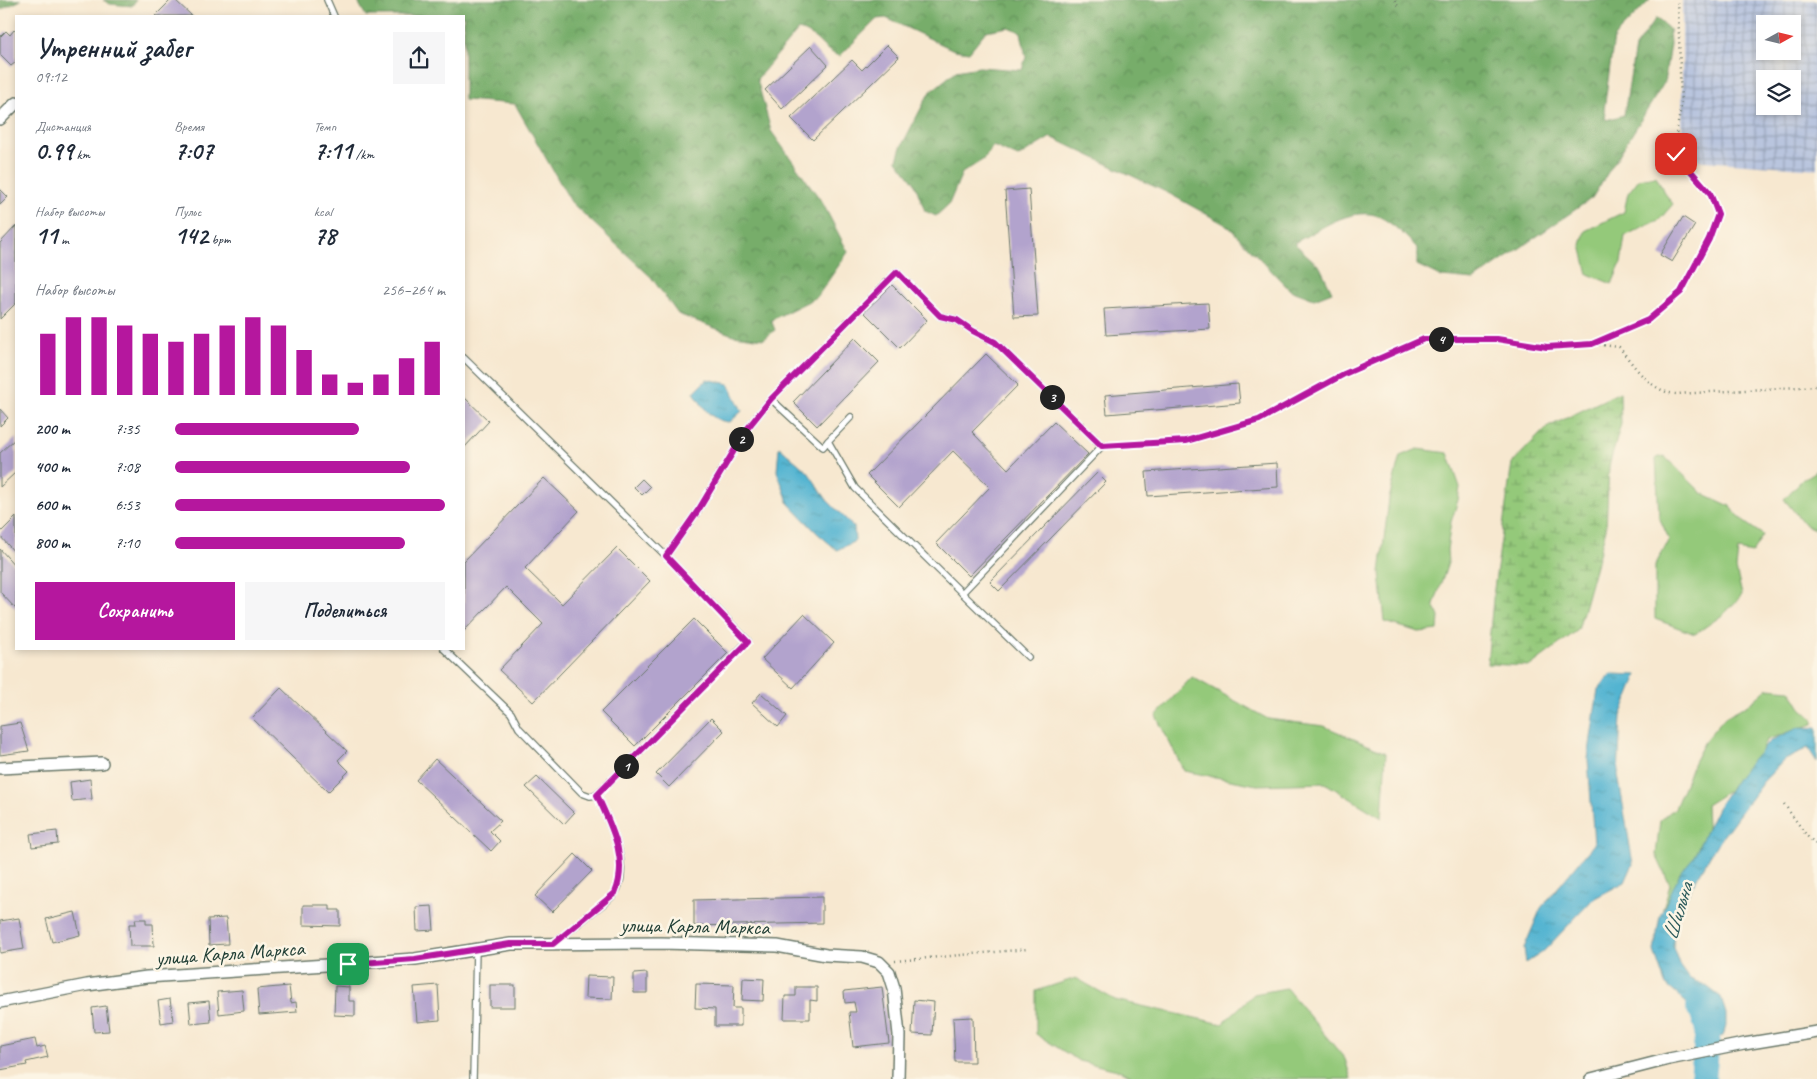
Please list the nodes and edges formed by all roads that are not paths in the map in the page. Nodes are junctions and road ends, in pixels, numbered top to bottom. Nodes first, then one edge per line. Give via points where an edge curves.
1 (327, 0) edge
2 (334, 15) edge
3 (15, 104) edge
4 (0, 119) edge
5 (465, 359) edge
6 (771, 399) junction
7 (851, 417) dead end
8 (828, 441) junction
9 (666, 556) junction
10 (962, 593) junction
11 (445, 650) edge
12 (1028, 657) dead end
13 (102, 763) dead end
14 (0, 768) edge
15 (597, 795) junction
16 (553, 944) junction
17 (476, 949) junction
18 (0, 1002) edge
19 (1817, 1032) edge
20 (473, 1079) edge
21 (898, 1079) edge
22 (1591, 1079) edge

1 - 2 lane
3 - 4 street
5 - 9 lane
6 - 8 lane via 823,447
6 - 9 lane via 747,429 699,509
6 - 10 lane via 897,272 940,316 957,320 995,342 1102,446
7 - 8 lane
8 - 10 lane via 855,488
9 - 15 lane via 748,642
10 - 12 lane
11 - 15 lane via 511,713 518,728 582,793
13 - 14 street
15 - 16 lane via 616,838 620,880 615,893
16 - 17 street, улица Карла Маркса via 510,944
16 - 21 street, улица Карла Маркса via 777,946 879,962 889,972 894,988 899,1035
17 - 18 street, улица Карла Маркса via 415,959 147,977
17 - 20 lane
19 - 22 street via 1669,1059

